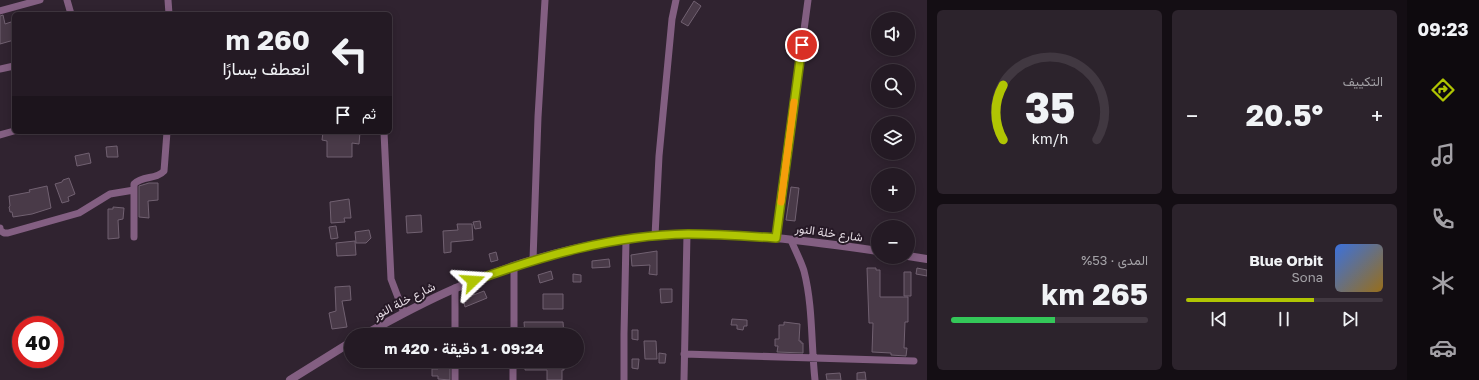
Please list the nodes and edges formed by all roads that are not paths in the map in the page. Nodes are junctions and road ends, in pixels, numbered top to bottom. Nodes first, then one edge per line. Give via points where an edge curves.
1 (40, 0) edge
2 (67, 0) edge
3 (168, 0) edge
4 (545, 0) edge
5 (676, 0) edge
6 (808, 0) edge
7 (27, 1) edge
8 (0, 11) edge
9 (70, 12) edge
10 (168, 12) edge
11 (12, 66) edge
12 (0, 69) edge
13 (12, 132) edge
14 (168, 134) edge
15 (384, 134) edge
16 (0, 135) edge
17 (134, 190) junction
18 (0, 228) edge
19 (687, 234) junction
20 (655, 236) junction
21 (134, 237) dead end
22 (776, 238) junction
23 (626, 240) junction
24 (791, 240) junction
25 (871, 251) edge
26 (915, 257) edge
27 (927, 259) edge
28 (533, 260) junction
29 (514, 266) junction
30 (455, 288) junction
31 (404, 313) junction
32 (377, 328) edge
33 (455, 328) edge
34 (514, 328) edge
35 (344, 346) edge
36 (684, 354) junction
37 (813, 359) junction
38 (914, 361) dead end
39 (455, 368) edge
40 (514, 368) edge
41 (290, 380) edge
42 (455, 380) edge
43 (513, 380) edge
44 (624, 380) edge
45 (684, 380) edge
46 (815, 380) edge

1 - 7 street
2 - 9 street
3 - 10 street
4 - 28 street
5 - 20 street via 673,9 659,156
6 - 22 street
7 - 8 street
11 - 12 street
13 - 16 street
14 - 17 street via 164,171 160,176 139,179 134,184
15 - 31 street via 391,280
17 - 18 street via 110,194 79,213 66,217 8,233 4,233
17 - 21 street
19 - 20 street, شارع خلة النور
19 - 22 street, شارع خلة النور
19 - 36 street
20 - 23 street, شارع خلة النور
22 - 24 street, شارع خلة النور
23 - 28 street, شارع خلة النور via 596,244
23 - 44 street
24 - 25 street, شارع خلة النور
24 - 37 street via 806,279
26 - 27 street
28 - 29 street, شارع خلة النور
29 - 30 street, شارع خلة النور
29 - 34 street
30 - 31 street, شارع خلة النور
30 - 33 street
31 - 32 street, شارع خلة النور
35 - 41 street
36 - 37 street
36 - 45 street
37 - 38 street
37 - 46 street
39 - 42 street
40 - 43 street

